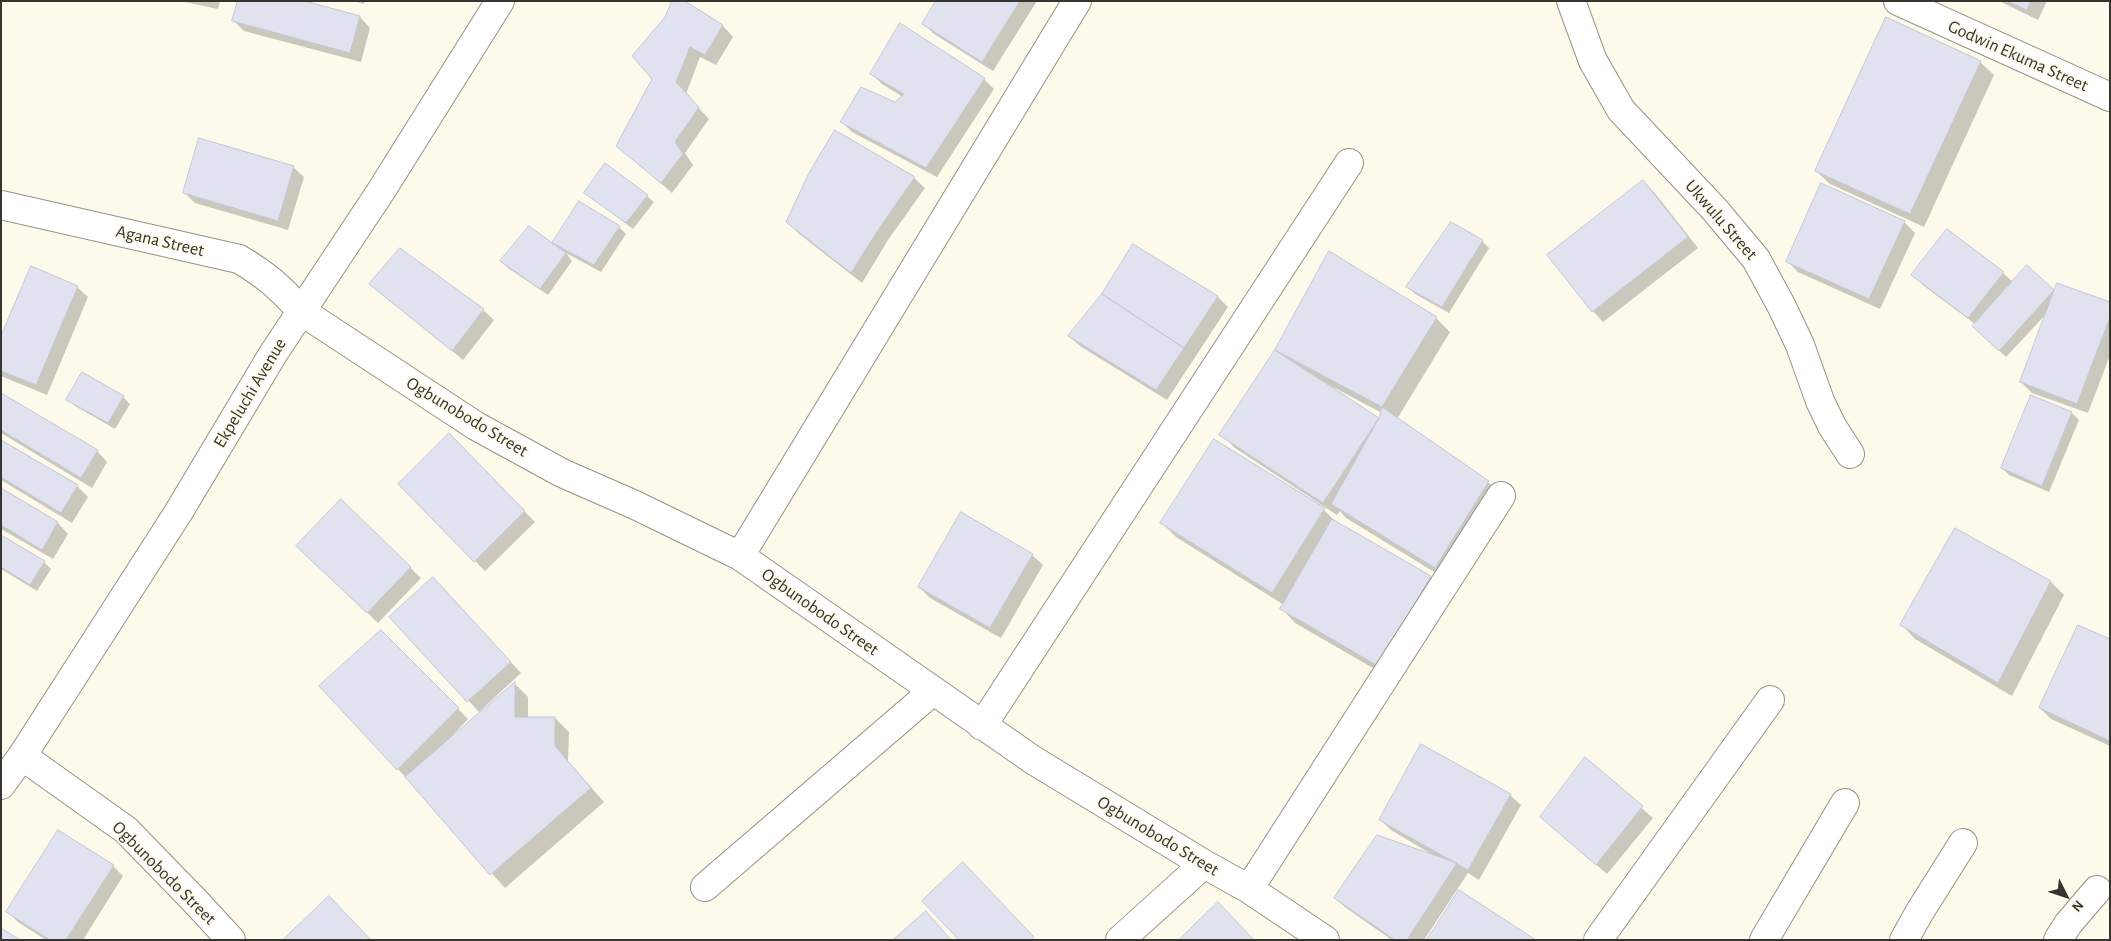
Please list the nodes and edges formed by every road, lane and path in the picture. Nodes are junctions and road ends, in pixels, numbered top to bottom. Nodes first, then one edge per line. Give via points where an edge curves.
1 (500, 1) edge
2 (1078, 1) edge
3 (1571, 1) edge
4 (1898, 1) edge
5 (2110, 98) edge
6 (1349, 163) dead end
7 (1, 205) edge
8 (301, 311) junction
9 (1850, 454) dead end
10 (1501, 496) dead end
11 (740, 556) junction
12 (933, 690) junction
13 (1770, 700) dead end
14 (982, 726) junction
15 (22, 756) junction
16 (1, 785) edge
17 (1845, 802) dead end
18 (1963, 843) dead end
19 (1204, 864) junction
20 (705, 887) dead end
21 (1249, 889) junction
22 (2097, 890) dead end
23 (231, 940) edge
24 (1120, 940) edge
25 (1325, 940) edge
26 (1598, 940) edge
27 (1764, 940) edge
28 (1904, 940) edge
29 (2058, 940) edge

1 - 8 street, Ekpeluchi Avenue
2 - 11 street
3 - 9 street, Ukwulu Street via 1592,60 1621,110 1715,210 1756,259 1800,344 1828,417
4 - 5 street, Godwin Ekuma Street
6 - 14 street
7 - 8 street, Agana Street via 239,259 278,284
8 - 11 street, Ogbunobodo Street via 476,426 562,473
8 - 15 street, Ekpeluchi Avenue via 178,514
10 - 21 street
11 - 12 street, Ogbunobodo Street
12 - 14 street, Ogbunobodo Street
12 - 20 street
13 - 26 street
14 - 19 street, Ogbunobodo Street
15 - 16 street, Ekpeluchi Avenue
15 - 23 street, Ogbunobodo Street via 126,830
17 - 27 street
18 - 28 street
19 - 21 street, Ogbunobodo Street
19 - 24 street
21 - 25 street, Ogbunobodo Street
22 - 29 street

